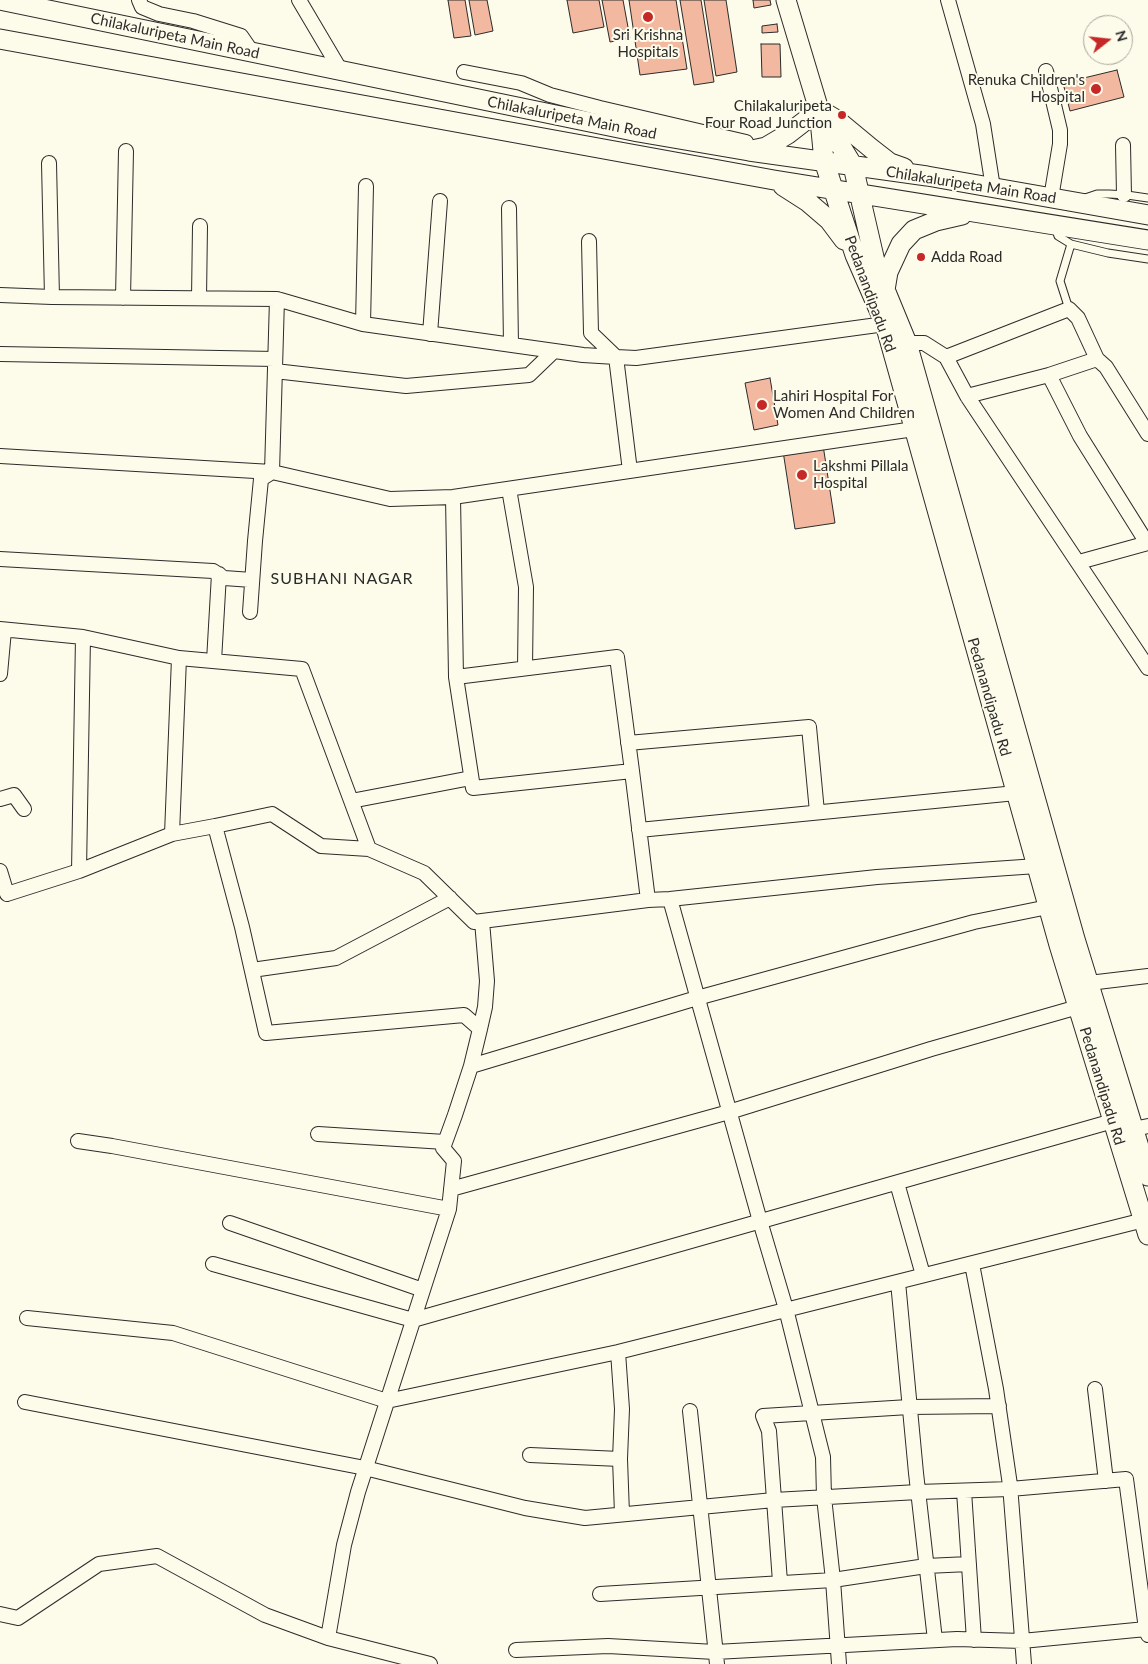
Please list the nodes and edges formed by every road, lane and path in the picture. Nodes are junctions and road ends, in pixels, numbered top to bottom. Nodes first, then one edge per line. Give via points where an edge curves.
1 (0, 0) edge
2 (139, 0) edge
3 (786, 0) edge
4 (948, 0) edge
5 (305, 2) edge
6 (0, 39) edge
7 (252, 52) junction
8 (341, 71) junction
9 (1046, 71) dead end
10 (464, 72) dead end
11 (819, 110) junction
12 (1123, 145) dead end
13 (758, 149) junction
14 (126, 151) dead end
15 (824, 161) junction
16 (49, 163) dead end
17 (853, 166) junction
18 (927, 176) junction
19 (774, 180) junction
20 (366, 186) dead end
21 (993, 188) junction
22 (833, 191) junction
23 (860, 194) junction
24 (1124, 194) junction
25 (1054, 198) junction
26 (1148, 198) edge
27 (440, 201) dead end
28 (509, 208) dead end
29 (971, 212) junction
30 (1148, 215) edge
31 (1053, 224) junction
32 (200, 226) dead end
33 (1148, 240) edge
34 (589, 241) dead end
35 (1071, 244) junction
36 (855, 255) junction
37 (1148, 260) edge
38 (885, 290) junction
39 (0, 295) edge
40 (52, 297) junction
41 (123, 298) junction
42 (199, 298) junction
43 (277, 299) junction
44 (1068, 309) junction
45 (363, 324) junction
46 (884, 324) junction
47 (430, 334) junction
48 (907, 343) junction
49 (511, 345) junction
50 (554, 351) junction
51 (0, 354) edge
52 (616, 357) junction
53 (946, 357) junction
54 (1097, 359) junction
55 (275, 365) junction
56 (1049, 375) junction
57 (967, 396) junction
58 (914, 429) junction
59 (1148, 434) edge
60 (0, 456) edge
61 (630, 471) junction
62 (272, 472) junction
63 (509, 489) junction
64 (453, 497) junction
65 (1148, 543) edge
66 (0, 559) edge
67 (1078, 562) junction
68 (219, 574) junction
69 (252, 580) junction
70 (250, 612) dead end
71 (2, 630) edge
72 (83, 637) junction
73 (179, 658) junction
74 (214, 661) junction
75 (525, 668) junction
76 (1148, 668) edge
77 (0, 674) edge
78 (456, 677) junction
79 (628, 743) junction
80 (632, 771) junction
81 (472, 778) junction
82 (1016, 793) junction
83 (0, 798) edge
84 (351, 801) junction
85 (24, 809) dead end
86 (817, 812) junction
87 (215, 826) junction
88 (639, 830) junction
89 (172, 834) junction
90 (369, 848) junction
91 (1037, 866) junction
92 (0, 871) edge
93 (78, 871) junction
94 (4, 898) edge
95 (450, 898) junction
96 (670, 899) junction
97 (648, 900) junction
98 (1048, 907) junction
99 (482, 921) junction
100 (252, 970) junction
101 (1148, 976) edge
102 (1089, 983) junction
103 (697, 998) junction
104 (1078, 1007) junction
105 (480, 1029) junction
106 (471, 1066) junction
107 (729, 1112) junction
108 (1113, 1121) junction
109 (1141, 1128) edge
110 (318, 1134) dead end
111 (78, 1141) dead end
112 (445, 1142) junction
113 (1148, 1176) edge
114 (897, 1183) junction
115 (451, 1189) junction
116 (448, 1209) junction
117 (760, 1221) junction
118 (230, 1223) dead end
119 (1146, 1227) edge
120 (213, 1264) dead end
121 (972, 1264) junction
122 (923, 1276) junction
123 (898, 1282) junction
124 (423, 1290) junction
125 (786, 1309) junction
126 (27, 1318) dead end
127 (413, 1320) junction
128 (618, 1352) junction
129 (1095, 1389) dead end
130 (24, 1402) dead end
131 (386, 1402) junction
132 (999, 1406) junction
133 (909, 1408) junction
134 (690, 1411) dead end
135 (812, 1414) junction
136 (530, 1455) dead end
137 (620, 1459) junction
138 (365, 1468) junction
139 (1106, 1481) junction
140 (1010, 1489) junction
141 (964, 1491) junction
142 (918, 1492) junction
143 (824, 1497) junction
144 (774, 1500) junction
145 (701, 1507) junction
146 (622, 1514) junction
147 (969, 1564) junction
148 (926, 1566) junction
149 (832, 1580) junction
150 (780, 1582) junction
151 (709, 1587) junction
152 (600, 1594) dead end
153 (0, 1614) edge
154 (1147, 1632) edge
155 (328, 1638) junction
156 (935, 1640) junction
157 (974, 1640) junction
158 (1022, 1641) junction
159 (837, 1645) junction
160 (516, 1650) dead end
161 (716, 1658) edge
162 (430, 1664) edge
163 (838, 1664) edge
164 (1024, 1664) edge

1 - 7 main road, Chilakaluripeta Main Road
2 - 7 street via 142,7 159,14 241,36
3 - 11 main road
4 - 21 street via 983,124
5 - 8 street
6 - 19 main road, Chilakaluripeta Main Road
7 - 8 main road, Chilakaluripeta Main Road
8 - 13 main road, Chilakaluripeta Main Road via 638,132
9 - 25 street via 1060,137
10 - 13 street via 521,83 550,95
11 - 13 main road via 788,134
11 - 15 main road, Pedanandipadu Rd
11 - 17 main road, Pedanandipadu Rd
11 - 18 main road via 837,120 890,162
12 - 24 street
13 - 15 main road, Chilakaluripeta Main Road
14 - 41 street
15 - 17 main road, Chilakaluripeta Main Road
15 - 22 main road, Pedanandipadu Rd
16 - 40 street
17 - 18 main road, Chilakaluripeta Main Road
17 - 23 main road, Pedanandipadu Rd
18 - 21 main road, Chilakaluripeta Main Road
19 - 22 main road, Chilakaluripeta Main Road
19 - 36 main road via 829,220
20 - 45 street
21 - 25 main road, Chilakaluripeta Main Road
22 - 23 main road, Chilakaluripeta Main Road
22 - 36 main road, Pedanandipadu Rd
23 - 29 main road, Chilakaluripeta Main Road
23 - 38 main road, Pedanandipadu Rd via 877,270
24 - 25 lane via 1097,194 1075,201
24 - 26 lane
25 - 30 main road, Chilakaluripeta Main Road
27 - 47 street
28 - 49 street
29 - 31 main road, Chilakaluripeta Main Road
29 - 38 main road via 914,230 902,244 888,272
31 - 33 main road, Chilakaluripeta Main Road
31 - 35 lane via 1058,236
32 - 42 street
34 - 52 street via 591,333
35 - 37 lane
35 - 44 lane via 1060,281
36 - 46 main road, Pedanandipadu Rd
38 - 48 main road, Pedanandipadu Rd
39 - 40 street
40 - 41 street
41 - 42 street
42 - 43 street
43 - 45 street
43 - 55 street
44 - 53 street
44 - 54 street via 1078,318
45 - 47 street
46 - 52 street via 636,358
46 - 58 main road, Pedanandipadu Rd
47 - 49 street
48 - 53 street via 924,343
48 - 102 main road, Pedanandipadu Rd
49 - 50 street
50 - 52 street
50 - 55 street via 529,375 406,386
51 - 55 street
52 - 61 street
53 - 57 street
54 - 56 street
54 - 59 street via 1106,367
55 - 62 street
56 - 57 street
56 - 65 street via 1080,436
57 - 67 street
58 - 61 street
58 - 82 main road, Pedanandipadu Rd
60 - 62 street
61 - 63 street
62 - 64 street via 390,499
62 - 69 street via 261,479
63 - 64 street
63 - 75 street via 526,588
64 - 78 street
65 - 67 street
66 - 68 street via 213,571
67 - 76 street
68 - 69 street via 224,578
68 - 74 street
69 - 70 street
71 - 72 street
71 - 77 street
72 - 73 street
72 - 93 street
73 - 74 street
73 - 89 street
74 - 84 street via 302,669
75 - 78 street
75 - 79 street via 616,657
78 - 81 street
79 - 80 street
79 - 86 street via 809,727
80 - 81 street via 473,788
80 - 88 street
81 - 84 street
82 - 86 street
82 - 91 main road, Pedanandipadu Rd
83 - 85 street via 14,795
84 - 90 street
86 - 88 street
87 - 89 street
87 - 90 street via 272,814 322,846
87 - 100 street
88 - 97 street
89 - 93 street
90 - 95 street via 424,873
91 - 96 street via 877,877
91 - 98 main road, Pedanandipadu Rd
92 - 94 street
93 - 94 street
95 - 99 street via 474,922
95 - 100 street via 336,958
96 - 97 street
96 - 103 street
97 - 99 street
98 - 103 street via 974,922
98 - 104 main road, Pedanandipadu Rd
99 - 105 street via 487,981
100 - 105 street via 266,1033 464,1015
101 - 102 street
102 - 109 main road, Pedanandipadu Rd
103 - 106 street
103 - 107 street
104 - 107 street
104 - 108 main road, Pedanandipadu Rd
105 - 106 street
106 - 112 street
107 - 115 street
107 - 117 street
108 - 114 street
108 - 119 main road, Pedanandipadu Rd
109 - 113 main road, Pedanandipadu Rd
110 - 112 street
111 - 116 street
112 - 115 street via 443,1148 454,1161
114 - 117 street
114 - 122 street
115 - 116 street
116 - 124 street
117 - 125 street
117 - 127 street
118 - 124 street
119 - 121 street
120 - 127 street
121 - 122 street
121 - 132 street
122 - 123 street
123 - 125 street
123 - 133 street
124 - 127 street
125 - 128 street
125 - 135 street
126 - 131 street via 173,1333
127 - 131 street
128 - 131 street
128 - 137 street via 622,1409
129 - 139 street
130 - 138 street
131 - 138 street
132 - 133 street
132 - 140 street
133 - 135 street
133 - 142 street
134 - 145 street
135 - 143 street via 823,1457
135 - 144 street via 763,1416 769,1430
136 - 137 street
137 - 146 street
138 - 146 street via 525,1508 585,1518
138 - 155 street via 344,1545
139 - 140 street
139 - 154 street via 1126,1479
140 - 141 street
140 - 158 street
141 - 142 street
141 - 147 street
142 - 143 street
142 - 148 street
143 - 144 street
143 - 149 street
144 - 145 street
144 - 150 street
145 - 146 street
145 - 151 street
147 - 148 street
147 - 157 street
148 - 149 street
148 - 156 street
149 - 150 street
149 - 159 street
150 - 151 street
151 - 152 street
151 - 161 street
153 - 155 street via 18,1618 99,1564 157,1556 265,1615
154 - 158 street
155 - 162 street
156 - 157 street
156 - 159 street
157 - 158 street
158 - 164 street
159 - 161 street
159 - 163 street
160 - 161 street via 608,1646

